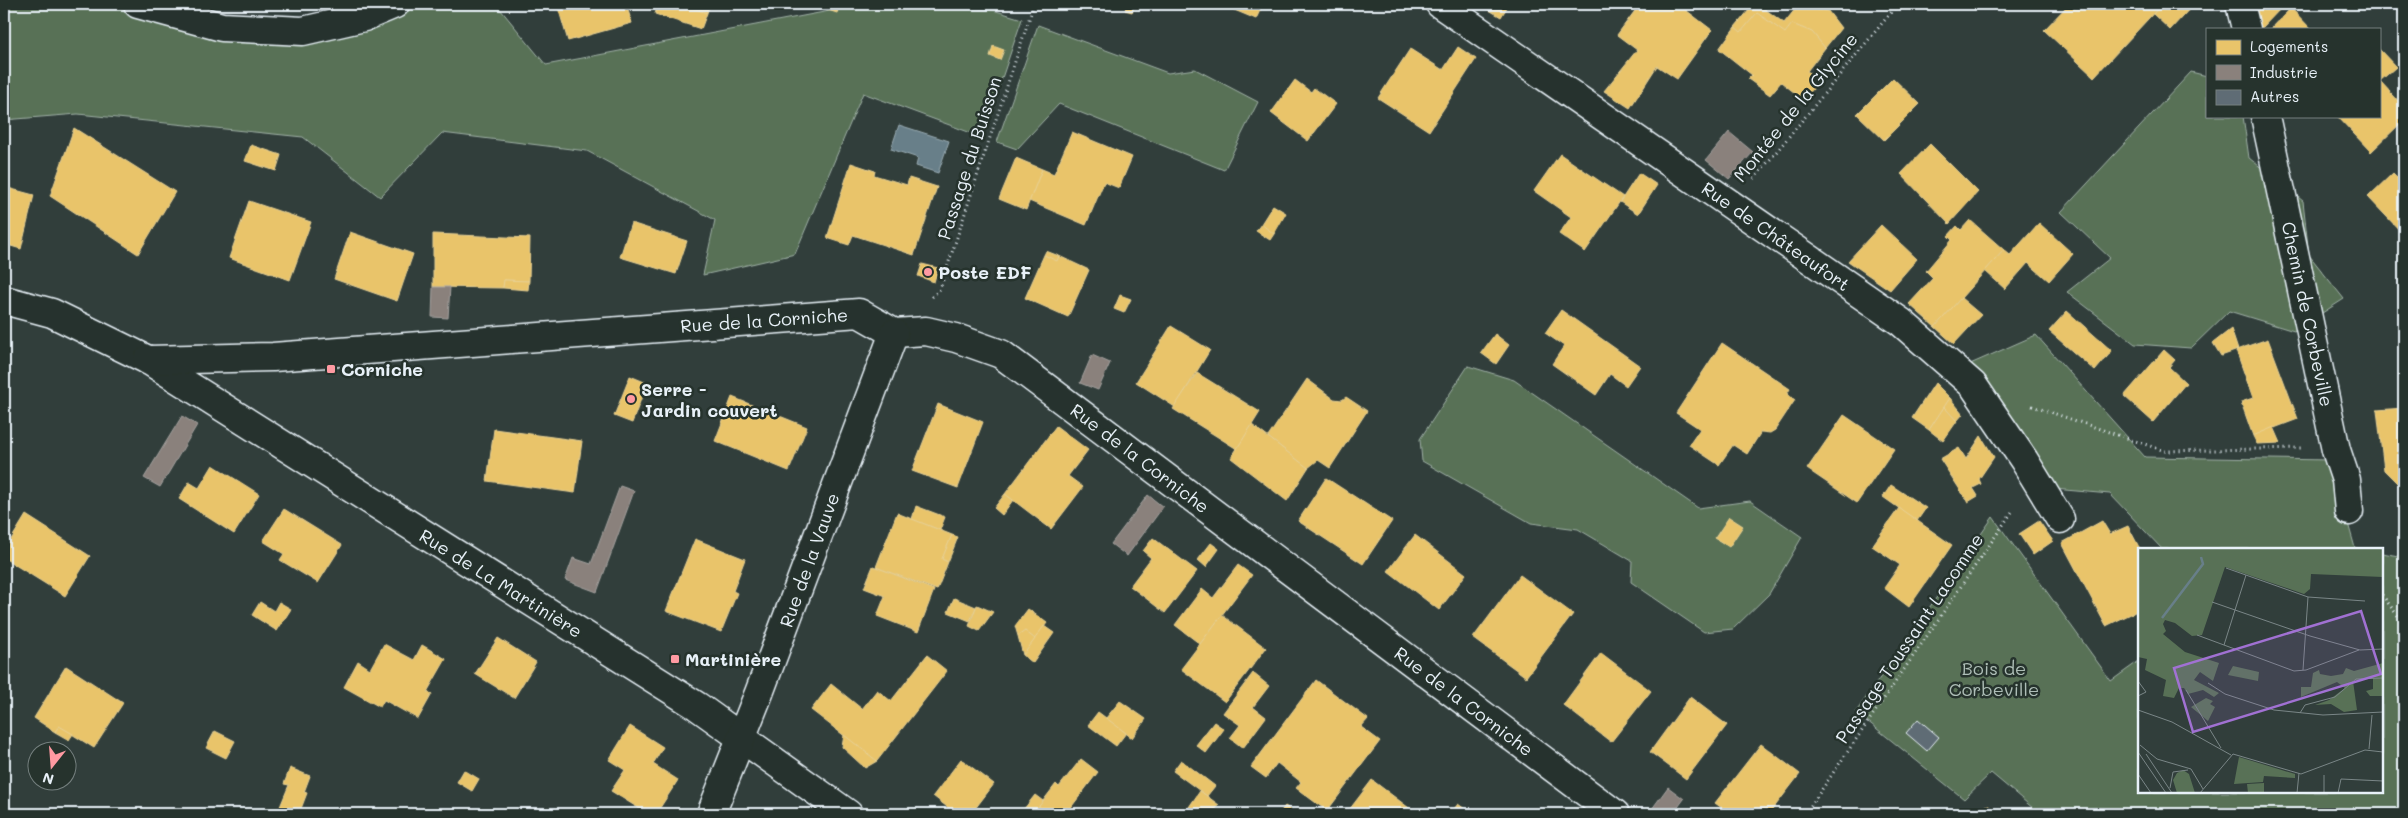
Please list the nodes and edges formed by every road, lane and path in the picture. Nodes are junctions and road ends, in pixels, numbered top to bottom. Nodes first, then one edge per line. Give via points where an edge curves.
1 (138, 4) edge
2 (395, 4) edge
3 (1034, 4) edge
4 (1440, 4) edge
5 (1898, 4) edge
6 (2240, 4) edge
7 (2246, 28) edge
8 (2266, 118) edge
9 (1732, 206) junction
10 (4, 300) edge
11 (894, 333) junction
12 (148, 360) junction
13 (2029, 406) dead end
14 (2336, 450) junction
15 (2035, 478) junction
16 (2349, 511) dead end
17 (2060, 519) dead end
18 (2383, 596) edge
19 (2404, 624) edge
20 (740, 738) junction
21 (711, 814) edge
22 (848, 814) edge
23 (1614, 814) edge
24 (1805, 814) edge

1 - 2 street via 222,27 303,31 364,17
3 - 11 path, Passage du Buisson via 940,290
4 - 9 street, Rue de Châteaufort
5 - 9 path, Montée de la Glycine
6 - 7 street
8 - 14 street, Chemin de Corbeville
9 - 15 street, Rue de Châteaufort via 1901,322 1973,385
10 - 12 street, Rue de la Corniche via 52,313
11 - 12 street, Rue de la Corniche via 859,313 273,357
11 - 20 street, Rue de la Vauve via 760,693
11 - 23 street, Rue de la Corniche via 926,331 1002,354
12 - 20 street, Rue de La Martinière via 689,701
13 - 14 path via 2165,451
14 - 16 street, Chemin de Corbeville via 2346,480
15 - 17 street, Rue de Châteaufort
15 - 24 path, Passage Toussaint Lacomme
18 - 19 path
20 - 21 street, Rue de la Vauve
20 - 22 street, Rue de La Martinière

